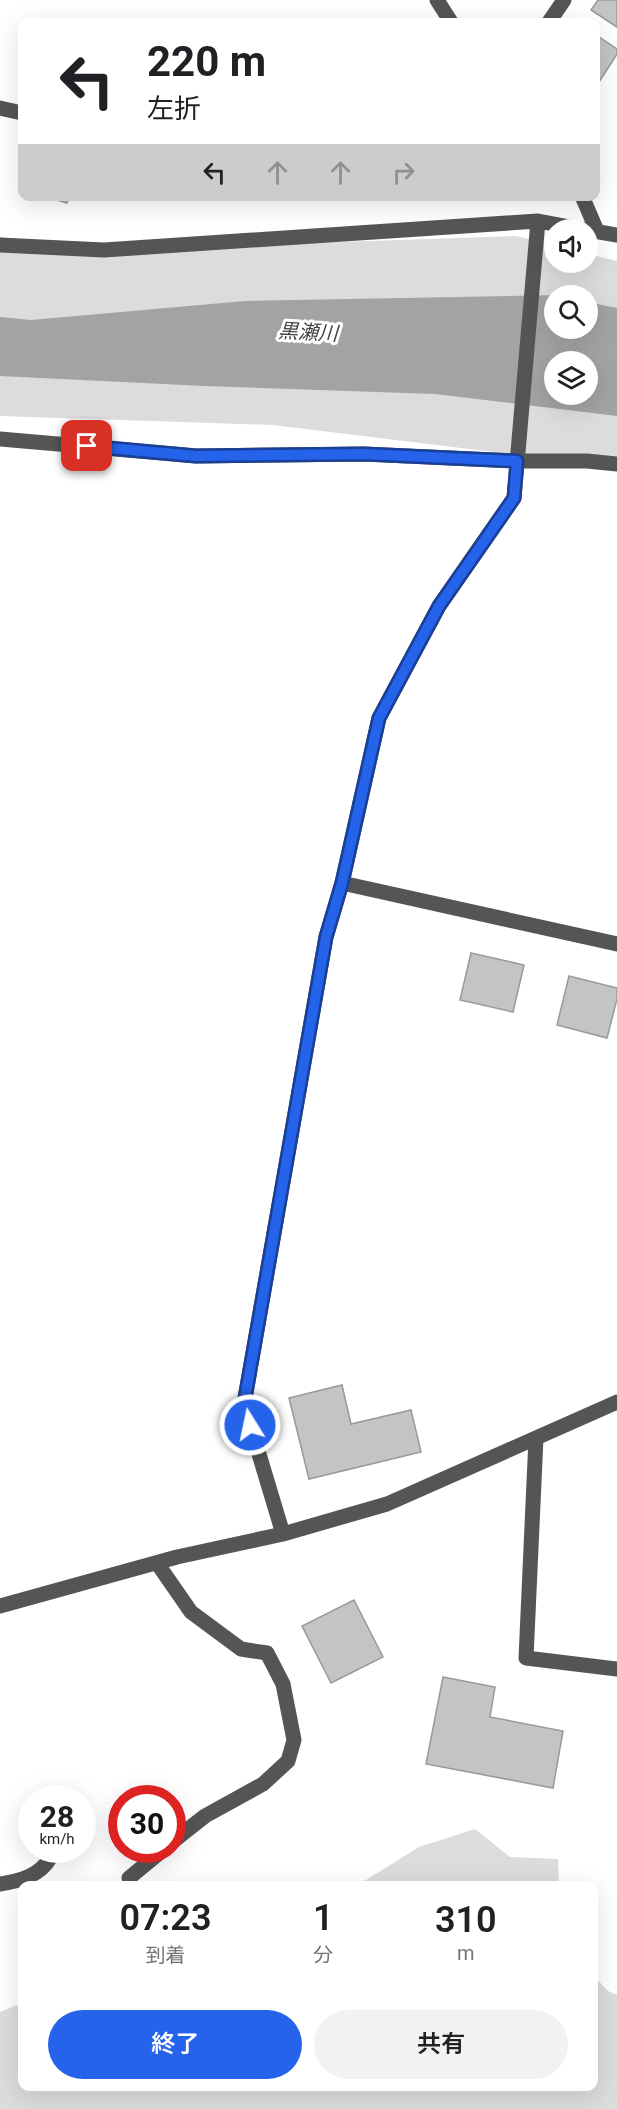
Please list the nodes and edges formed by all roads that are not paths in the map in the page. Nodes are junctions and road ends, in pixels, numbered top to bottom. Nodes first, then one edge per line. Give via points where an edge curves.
1 (437, 0) edge
2 (564, 0) edge
3 (448, 18) edge
4 (552, 18) edge
5 (0, 108) edge
6 (18, 112) edge
7 (583, 201) edge
8 (587, 219) edge
9 (538, 221) junction
10 (544, 222) edge
11 (598, 231) edge
12 (617, 235) edge
13 (0, 245) edge
14 (0, 439) edge
15 (517, 454) junction
16 (617, 464) edge
17 (342, 883) junction
18 (617, 944) edge
19 (617, 1402) edge
20 (536, 1438) junction
21 (283, 1534) junction
22 (157, 1563) junction
23 (0, 1606) edge
24 (617, 1669) edge
25 (186, 1831) edge
26 (47, 1863) edge
27 (147, 1863) edge
28 (129, 1878) dead end
29 (18, 1881) edge
30 (20, 1881) edge
31 (0, 1884) edge

1 - 3 street
2 - 4 street
5 - 6 street
7 - 8 street
9 - 10 street
9 - 13 street via 104,250
9 - 15 street
11 - 12 street
14 - 15 street via 196,456
15 - 16 street
15 - 17 street via 514,498 439,606 379,718
17 - 18 street
17 - 21 street via 326,937 244,1404
19 - 20 street
20 - 21 street via 387,1503
20 - 24 street via 526,1658
21 - 22 street
22 - 23 street
22 - 25 street via 191,1612 241,1649 267,1653 284,1684 294,1740 288,1761 263,1784
26 - 30 street
27 - 28 street
29 - 31 street

